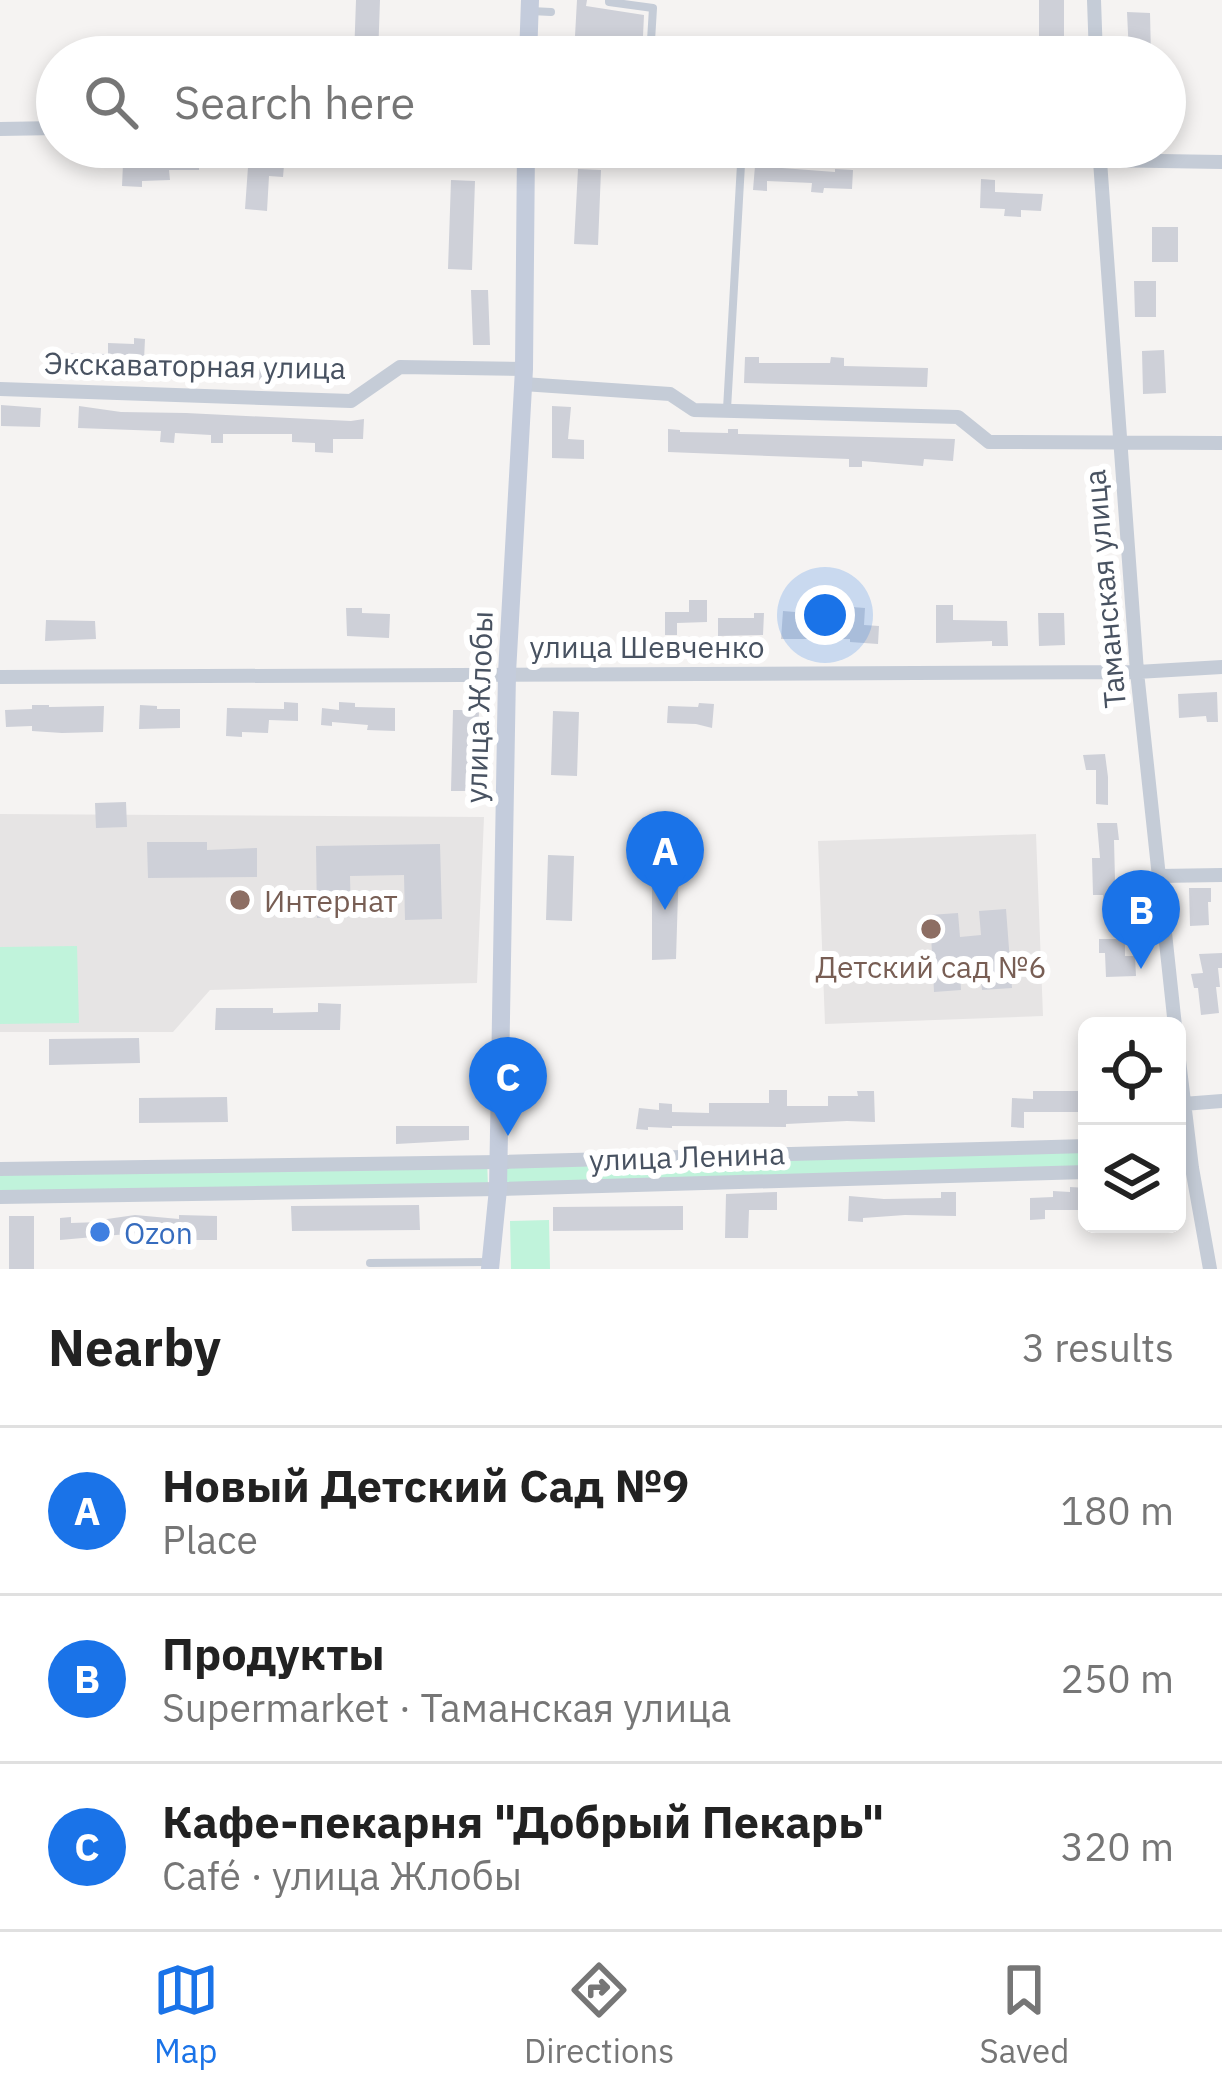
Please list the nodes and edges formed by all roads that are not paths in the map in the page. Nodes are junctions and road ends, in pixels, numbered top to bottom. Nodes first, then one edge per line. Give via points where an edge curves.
1 (610, 0) edge
2 (1094, 0) edge
3 (530, 5) edge
4 (551, 12) dead end
5 (529, 36) edge
6 (651, 36) edge
7 (1095, 36) edge
8 (36, 128) edge
9 (0, 129) edge
10 (1186, 159) edge
11 (1222, 162) edge
12 (526, 168) edge
13 (741, 168) edge
14 (1100, 168) edge
15 (524, 377) junction
16 (0, 388) edge
17 (727, 411) junction
18 (1118, 442) junction
19 (1222, 443) edge
20 (1222, 668) edge
21 (1136, 672) junction
22 (507, 674) junction
23 (0, 676) edge
24 (1222, 874) edge
25 (1159, 876) junction
26 (1174, 1017) edge
27 (1222, 1101) edge
28 (1186, 1104) edge
29 (1078, 1146) edge
30 (499, 1162) junction
31 (0, 1169) edge
32 (1078, 1172) edge
33 (1186, 1176) edge
34 (498, 1189) junction
35 (0, 1198) edge
36 (370, 1263) dead end
37 (490, 1265) edge
38 (1210, 1269) edge

1 - 6 lane via 653,8
2 - 7 street
3 - 4 lane
3 - 5 street
8 - 9 street
10 - 11 street
12 - 15 street, улица Жлобы
13 - 17 lane
14 - 18 street, Таманская улица
15 - 16 street, Экскаваторная улица via 400,367 351,401
15 - 17 street, Экскаваторная улица via 670,394 694,410
15 - 22 street, улица Жлобы
17 - 18 street, Экскаваторная улица via 958,417 989,442
18 - 19 street, Экскаваторная улица
18 - 21 street, Таманская улица
20 - 21 street, улица Шевченко
21 - 22 street, улица Шевченко
21 - 25 street, Таманская улица
22 - 23 street, улица Шевченко
22 - 30 street, улица Жлобы
24 - 25 street
25 - 26 street, Таманская улица
27 - 28 street
29 - 30 street, улица Ленина
30 - 31 street, улица Ленина
30 - 34 street, улица Жлобы
32 - 34 street, улица Ленина
33 - 38 street
34 - 35 street, улица Ленина
34 - 37 street, улица Жлобы
36 - 37 lane

